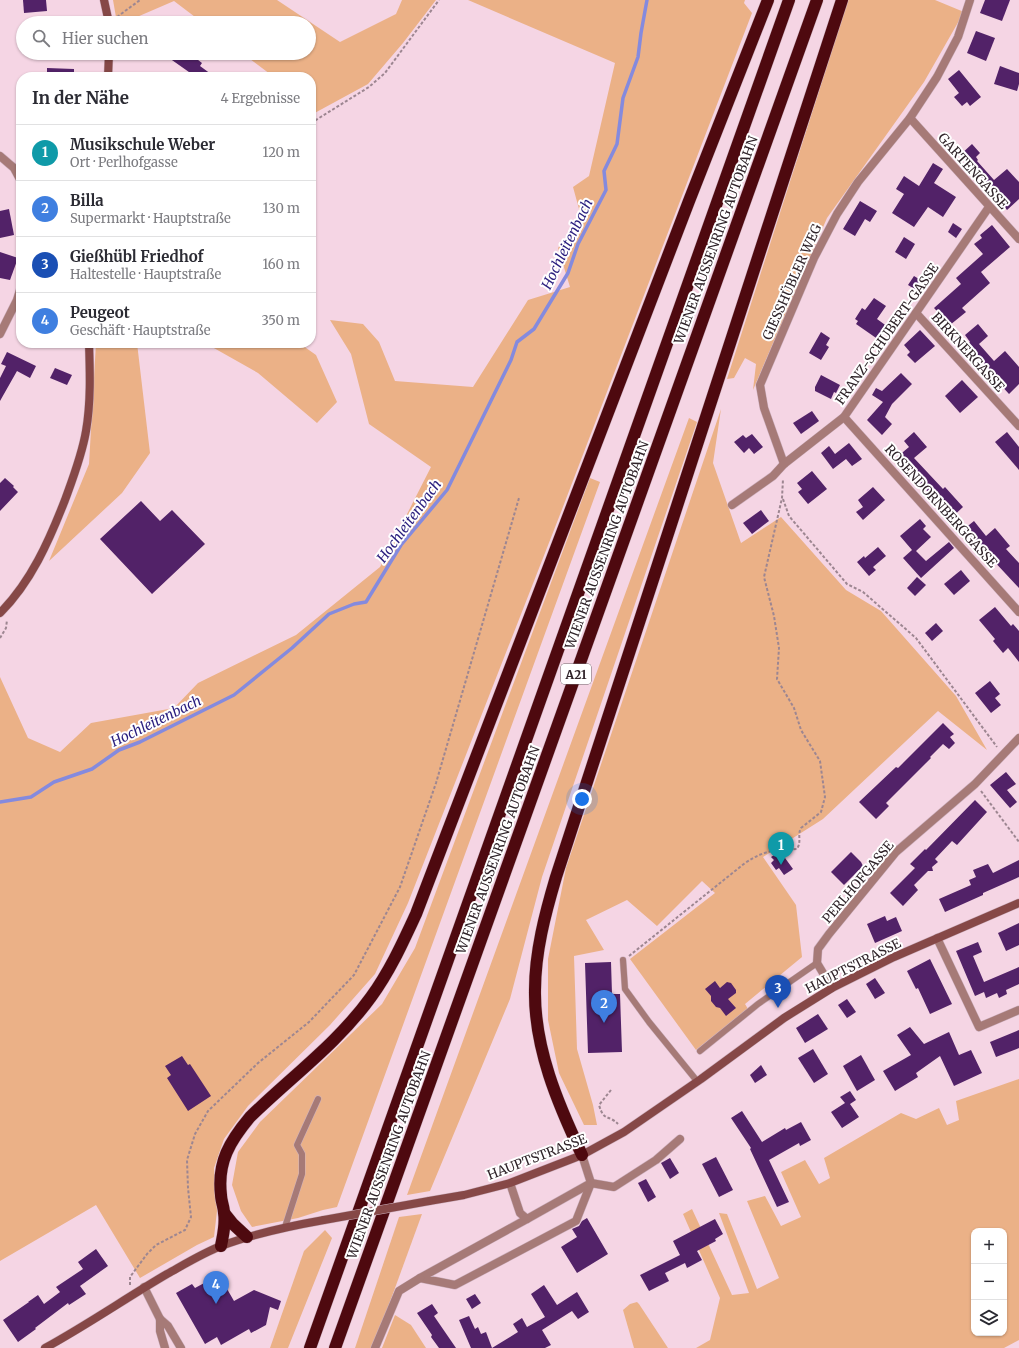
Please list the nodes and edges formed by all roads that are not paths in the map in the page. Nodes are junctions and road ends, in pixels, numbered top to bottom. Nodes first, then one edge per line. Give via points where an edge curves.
1 (104, 0) edge
2 (768, 0) edge
3 (790, 0) edge
4 (817, 0) edge
5 (842, 0) edge
6 (970, 0) edge
7 (107, 16) edge
8 (109, 60) edge
9 (108, 72) edge
10 (910, 118) junction
11 (0, 156) edge
12 (16, 172) edge
13 (989, 207) junction
14 (1019, 239) edge
15 (16, 300) edge
16 (916, 313) junction
17 (0, 334) edge
18 (89, 348) edge
19 (844, 417) junction
20 (1019, 426) edge
21 (784, 464) junction
22 (732, 505) dead end
23 (1019, 612) edge
24 (0, 613) edge
25 (1019, 738) edge
26 (1019, 903) edge
27 (937, 938) junction
28 (623, 960) road end
29 (817, 963) junction
30 (832, 988) junction
31 (1019, 1010) edge
32 (700, 1050) dead end
33 (697, 1081) junction
34 (318, 1100) dead end
35 (680, 1139) dead end
36 (582, 1155) junction
37 (510, 1183) junction
38 (591, 1183) junction
39 (225, 1214) junction
40 (527, 1219) junction
41 (286, 1227) junction
42 (247, 1237) junction
43 (221, 1246) junction
44 (420, 1278) junction
45 (144, 1287) junction
46 (160, 1319) junction
47 (45, 1348) edge
48 (165, 1348) edge
49 (181, 1348) edge
50 (310, 1348) edge
51 (335, 1348) edge
52 (375, 1348) edge

1 - 7 main road
2 - 39 highway via 688,201 416,914 396,957 370,998 329,1044 239,1130 224,1156 221,1171 221,1195
3 - 50 highway, WIENER AUSSENRING AUTOBAHN / A21
4 - 51 highway, WIENER AUSSENRING AUTOBAHN / A21
5 - 36 highway via 558,870 542,927 535,990 541,1047 566,1121
6 - 10 street, GIESSHÜBLER WEG via 958,38 937,77
8 - 9 main road
10 - 13 street, GARTENGASSE
10 - 21 street, GIESSHÜBLER WEG via 858,182 837,214 814,258 760,385 764,408
11 - 12 street
13 - 14 street, GARTENGASSE
13 - 16 street, FRANZ-SCHUBERT-GASSE
15 - 17 street
16 - 19 street, FRANZ-SCHUBERT-GASSE
16 - 20 street, BIRKNERGASSE
18 - 24 main road via 90,394 86,431 78,464 43,552 16,594
19 - 21 street, FRANZ-SCHUBERT-GASSE
19 - 23 street, ROSENDORNBERGGASSE
21 - 22 street, FRANZ-SCHUBERT-GASSE via 773,476
25 - 29 street, PERLHOFGASSE via 975,784 896,852 818,949
26 - 27 main road, HAUPTSTRASSE
27 - 30 main road, HAUPTSTRASSE
27 - 31 street via 979,1027
28 - 33 lane via 625,989
29 - 30 street
29 - 32 lane via 758,1004
30 - 33 main road, HAUPTSTRASSE via 784,1018
33 - 36 main road, HAUPTSTRASSE via 624,1132
34 - 41 lane via 298,1145 302,1154 302,1174
35 - 38 street via 656,1160 614,1187
36 - 37 main road, HAUPTSTRASSE
36 - 38 street
37 - 40 street via 520,1213
37 - 41 main road, HAUPTSTRASSE, bridge via 464,1195
38 - 40 street
38 - 44 street via 576,1221 455,1285
39 - 42 highway
39 - 43 highway
40 - 44 street
41 - 42 main road, HAUPTSTRASSE
42 - 43 main road, HAUPTSTRASSE
43 - 45 main road, HAUPTSTRASSE
44 - 52 street via 399,1291
45 - 46 street
45 - 47 main road, HAUPTSTRASSE
46 - 48 street
46 - 49 street via 168,1326

